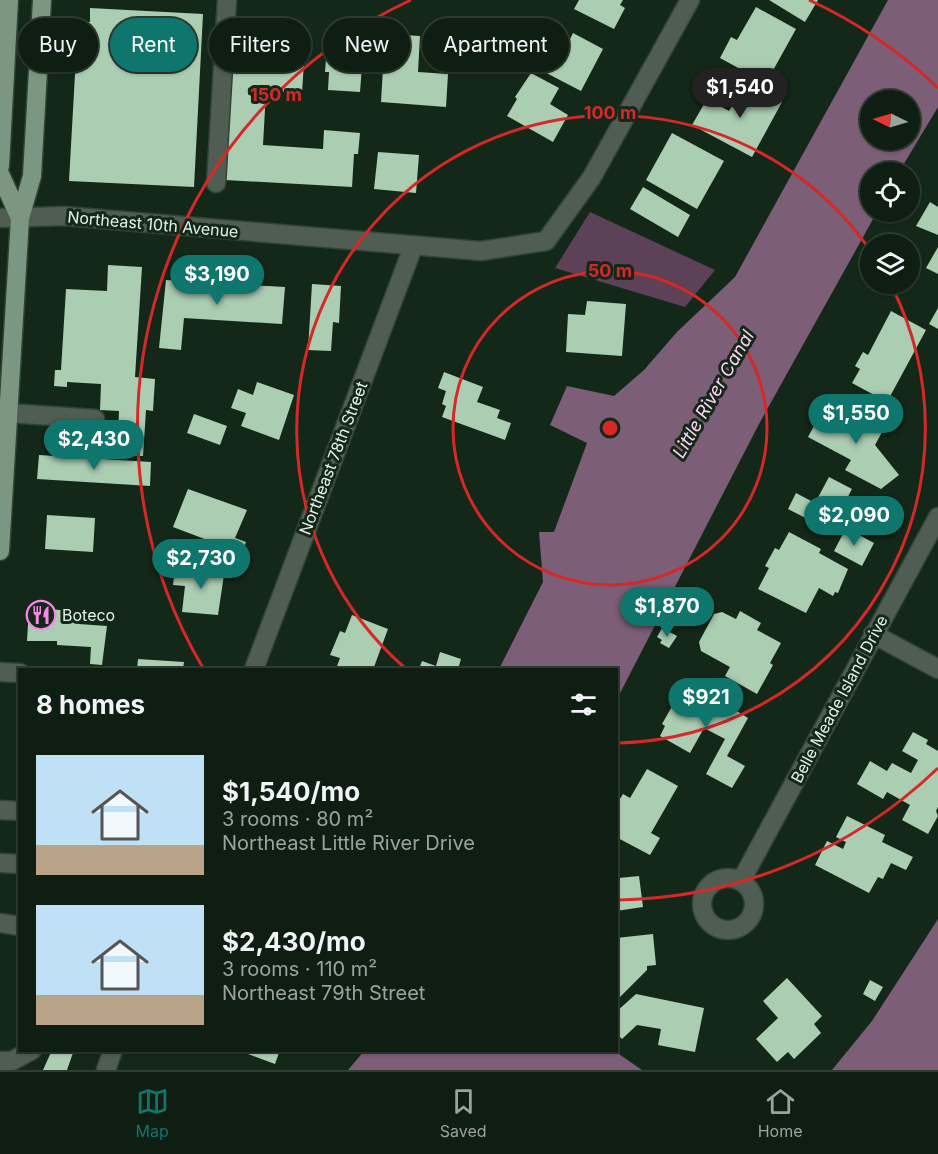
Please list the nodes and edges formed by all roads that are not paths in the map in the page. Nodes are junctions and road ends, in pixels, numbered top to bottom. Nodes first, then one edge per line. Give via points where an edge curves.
1 (42, 0) edge
2 (226, 0) edge
3 (690, 0) edge
4 (5, 12) edge
5 (0, 166) edge
6 (0, 174) edge
7 (216, 183) dead end
8 (0, 218) edge
9 (20, 218) junction
10 (413, 247) junction
11 (5, 369) edge
12 (9, 413) junction
13 (95, 419) dead end
14 (4, 431) edge
15 (938, 517) edge
16 (0, 551) edge
17 (873, 634) junction
18 (254, 668) edge
19 (938, 669) edge
20 (0, 672) edge
21 (18, 673) edge
22 (0, 810) edge
23 (18, 811) edge
24 (0, 863) edge
25 (18, 864) edge
26 (741, 881) dead end
27 (0, 922) edge
28 (18, 926) edge
29 (112, 1052) edge
30 (29, 1058) edge
31 (0, 1061) edge
32 (106, 1070) edge

1 - 9 main road via 32,176
2 - 7 street
3 - 10 street, Northeast 10th Avenue via 592,177 546,241 481,251
4 - 5 main road
6 - 9 main road
8 - 9 street, Northeast 10th Avenue
9 - 10 street, Northeast 10th Avenue via 124,220
9 - 11 main road
10 - 18 street, Northeast 78th Street
11 - 12 main road
12 - 13 street
12 - 14 main road
14 - 16 main road
15 - 17 street, Belle Meade Island Drive
17 - 19 street
17 - 26 street, Belle Meade Island Drive
20 - 21 street
22 - 23 street
24 - 25 street
27 - 28 street
29 - 32 street
30 - 31 street

